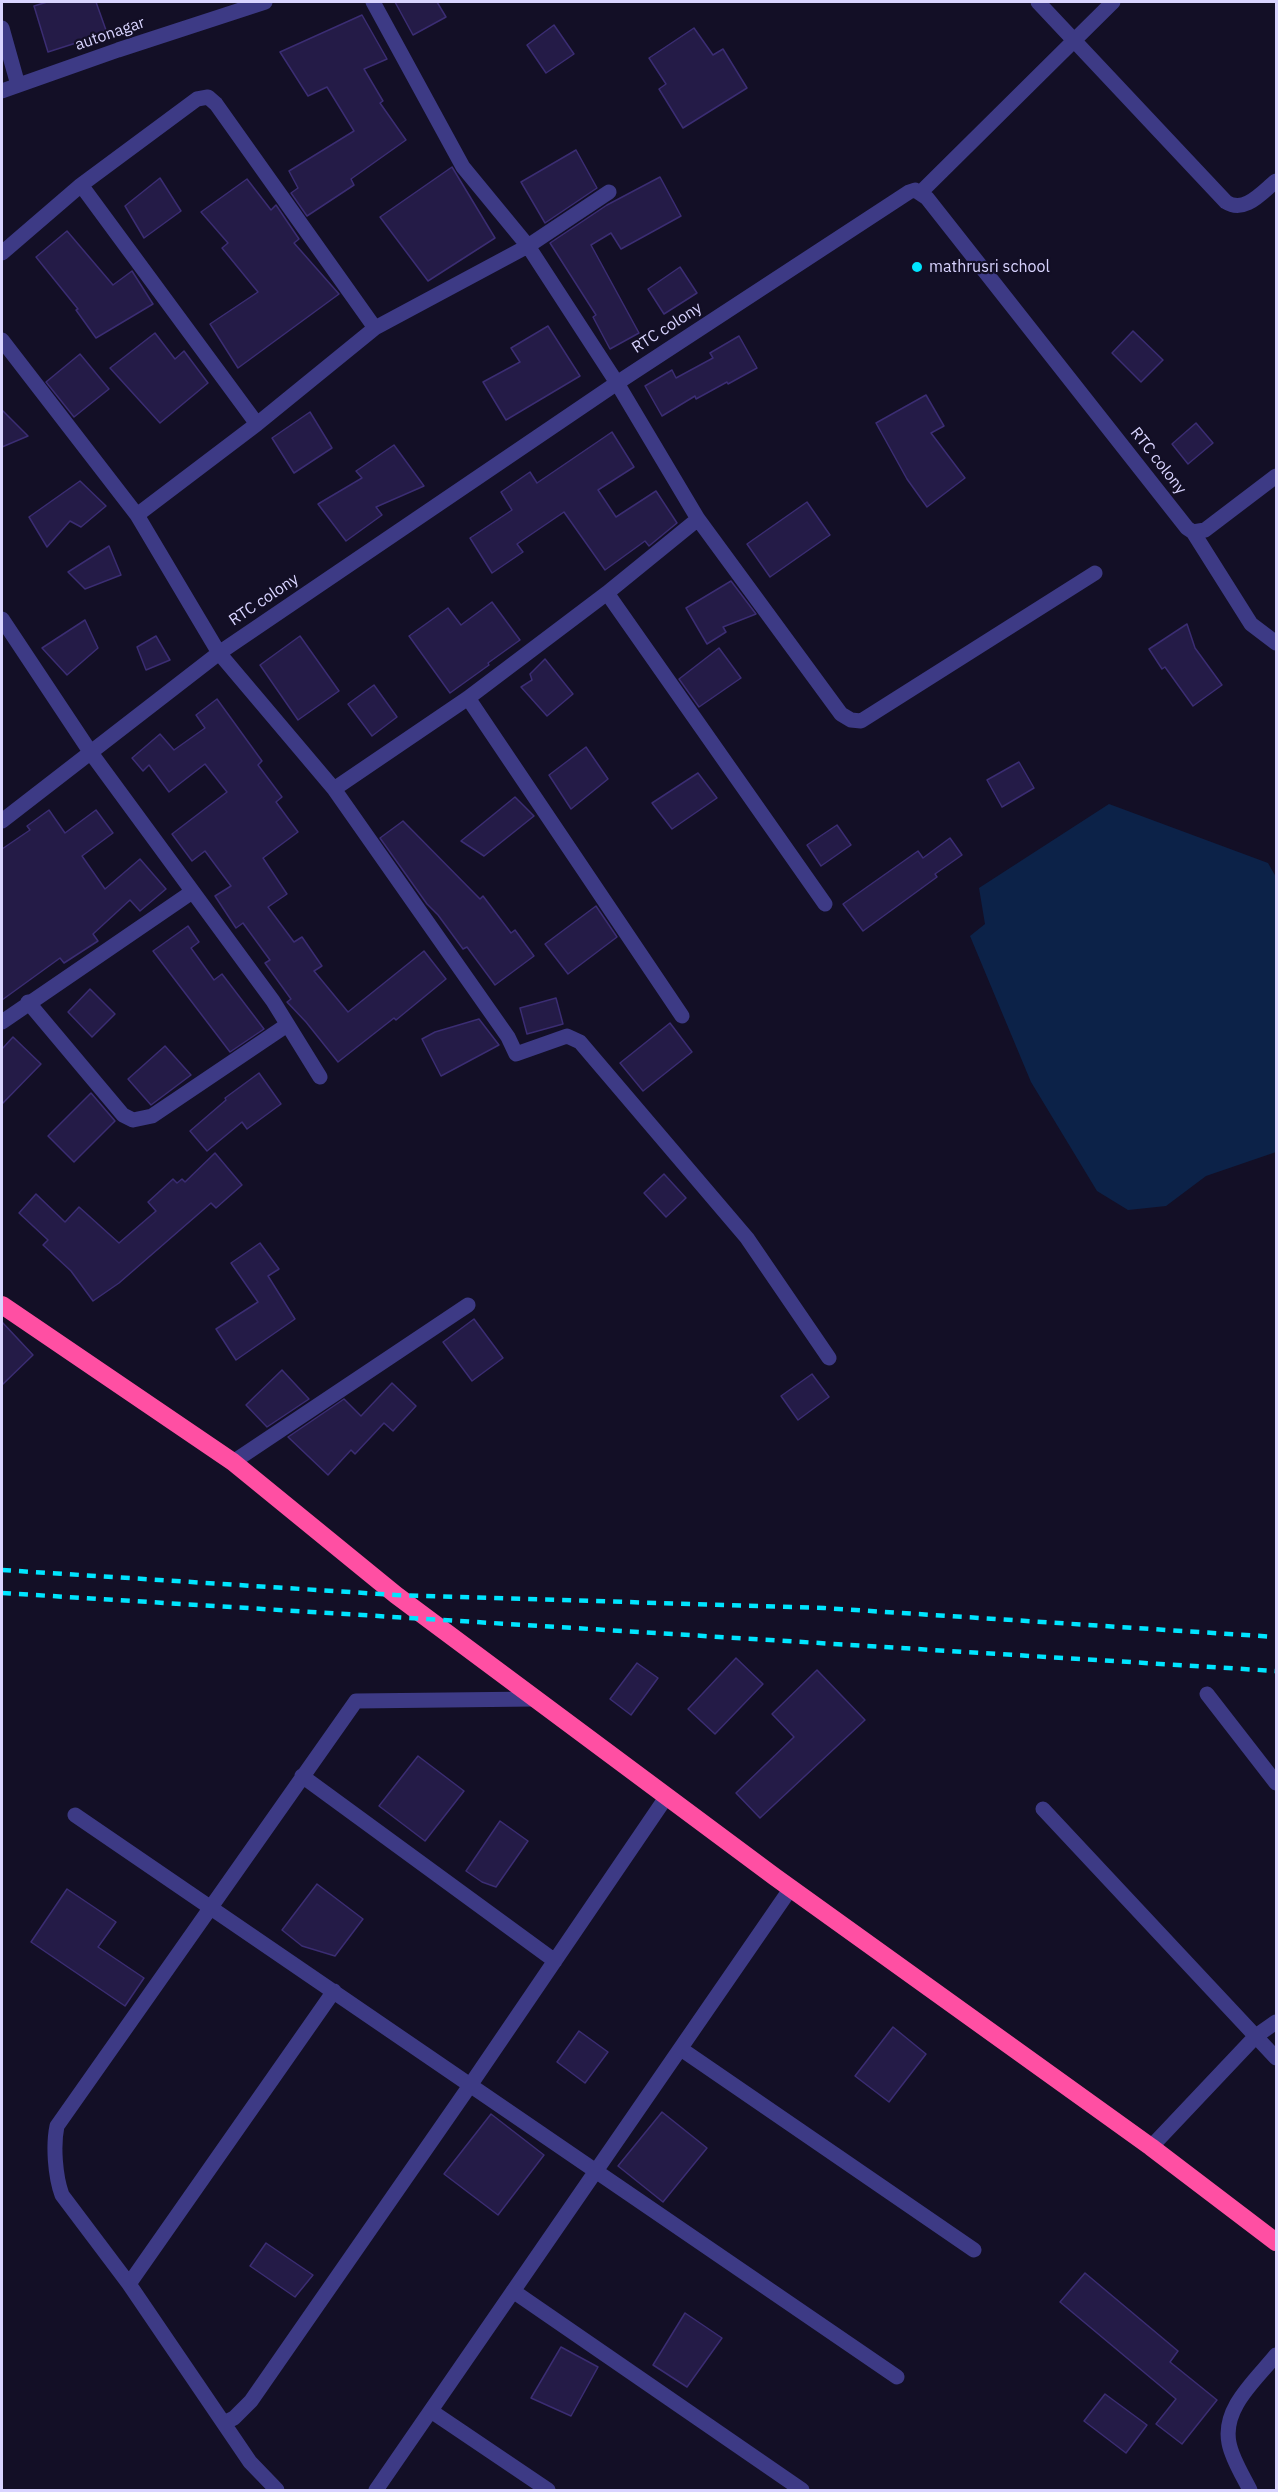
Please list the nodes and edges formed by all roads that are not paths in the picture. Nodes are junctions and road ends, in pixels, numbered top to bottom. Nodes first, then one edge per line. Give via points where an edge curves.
1 (266, 2) edge
2 (374, 2) edge
3 (1038, 2) edge
4 (1113, 2) edge
5 (2, 28) edge
6 (1073, 41) junction
7 (18, 85) junction
8 (2, 91) edge
9 (1276, 181) edge
10 (81, 185) junction
11 (609, 192) dead end
12 (921, 192) junction
13 (528, 246) junction
14 (2, 254) edge
15 (375, 328) junction
16 (2, 340) edge
17 (617, 383) junction
18 (258, 424) junction
19 (1276, 476) edge
20 (137, 515) junction
21 (698, 519) junction
22 (1193, 532) junction
23 (1095, 573) dead end
24 (607, 593) junction
25 (2, 619) edge
26 (1276, 643) edge
27 (219, 653) junction
28 (468, 698) junction
29 (91, 753) junction
30 (334, 789) junction
31 (2, 821) edge
32 (192, 892) junction
33 (825, 904) dead end
34 (28, 1002) junction
35 (682, 1016) dead end
36 (2, 1022) edge
37 (287, 1025) junction
38 (320, 1077) dead end
39 (2, 1305) edge
40 (468, 1305) dead end
41 (829, 1358) dead end
42 (233, 1462) junction
43 (1207, 1694) dead end
44 (536, 1699) junction
45 (302, 1776) junction
46 (1276, 1783) edge
47 (667, 1796) junction
48 (1043, 1809) dead end
49 (75, 1815) dead end
50 (791, 1888) junction
51 (210, 1907) junction
52 (555, 1961) junction
53 (334, 1991) junction
54 (1276, 2022) edge
55 (1256, 2037) junction
56 (681, 2049) junction
57 (1276, 2058) edge
58 (471, 2084) junction
59 (1151, 2147) junction
60 (597, 2170) junction
61 (1276, 2242) edge
62 (974, 2250) dead end
63 (129, 2284) junction
64 (513, 2291) junction
65 (1276, 2355) edge
66 (897, 2377) dead end
67 (431, 2411) junction
68 (225, 2423) junction
69 (277, 2490) edge
70 (376, 2490) edge
71 (548, 2490) edge
72 (802, 2490) edge
73 (1250, 2490) edge

1 - 7 street, autonagar
2 - 13 street via 462,167
3 - 6 street
4 - 6 street
5 - 7 street
6 - 9 street via 1233,207 1243,206
6 - 12 street
7 - 8 street, autonagar
10 - 14 street
10 - 15 street via 197,99 208,97
10 - 18 street
11 - 13 street
12 - 17 street, RTC colony via 909,192
12 - 22 street, RTC colony
13 - 15 street
13 - 17 street
15 - 18 street
16 - 20 street
17 - 21 street
17 - 27 street, RTC colony
18 - 20 street
19 - 22 street via 1205,530
20 - 27 street
21 - 23 street via 841,714 851,720 861,721
21 - 24 street
22 - 26 street, RTC colony via 1251,624
24 - 28 street
24 - 33 street
25 - 29 street
27 - 29 street, RTC colony
27 - 30 street
28 - 30 street
28 - 35 street
29 - 31 street, RTC colony
29 - 32 street
30 - 41 street via 508,1037 516,1054 567,1036 580,1041 747,1238
32 - 34 street
32 - 37 street
34 - 36 street
34 - 37 street via 123,1115 133,1120 152,1116
37 - 38 street
39 - 42 highway
40 - 42 street
42 - 44 highway via 396,1595
43 - 46 street
44 - 45 street via 356,1701
44 - 47 highway
45 - 51 street
45 - 52 street
47 - 50 highway
47 - 52 street
48 - 55 street
49 - 51 street
50 - 56 street
50 - 59 highway
51 - 53 street
51 - 63 street via 60,2119 56,2131 62,2195
52 - 58 street
53 - 58 street
53 - 63 street
54 - 55 street
55 - 57 street
55 - 59 street
56 - 60 street
56 - 62 street
58 - 60 street
58 - 68 street via 250,2401
59 - 61 highway
60 - 64 street
60 - 66 street
63 - 68 street
64 - 67 street
64 - 72 street
65 - 73 street via 1236,2406 1227,2428 1229,2445
67 - 70 street
67 - 71 street
68 - 69 street via 250,2462

